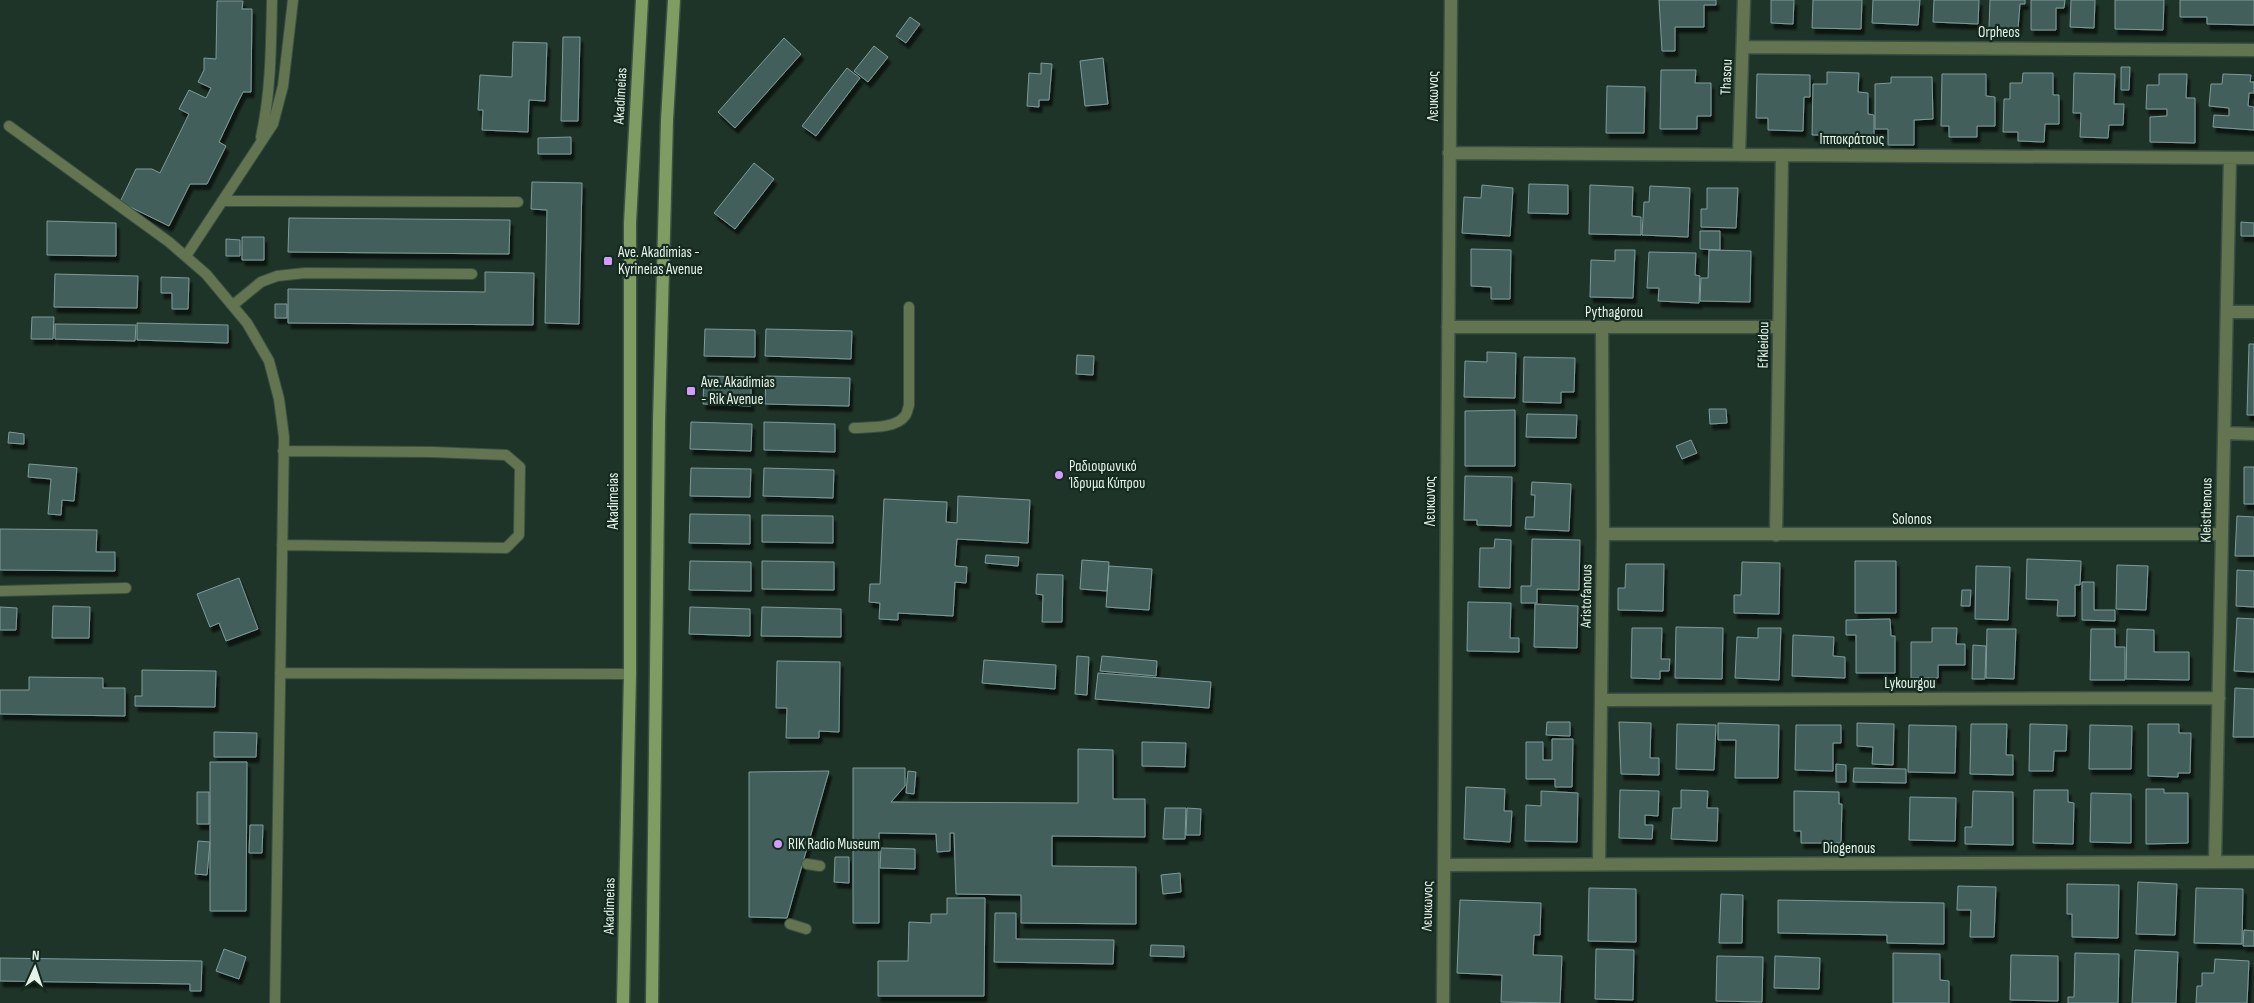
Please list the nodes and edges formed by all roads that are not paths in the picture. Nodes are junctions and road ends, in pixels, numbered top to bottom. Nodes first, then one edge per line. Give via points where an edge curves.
1 (272, 0) edge
2 (293, 0) edge
3 (642, 0) edge
4 (674, 0) edge
5 (1450, 0) edge
6 (1744, 0) edge
7 (1743, 46) junction
8 (2254, 50) edge
9 (9, 126) dead end
10 (260, 143) junction
11 (1449, 153) junction
12 (1739, 155) junction
13 (1782, 155) junction
14 (2230, 158) junction
15 (2254, 158) edge
16 (222, 200) junction
17 (518, 202) dead end
18 (186, 256) junction
19 (472, 274) dead end
20 (233, 305) junction
21 (909, 307) dead end
22 (2227, 312) junction
23 (2254, 312) edge
24 (1448, 327) junction
25 (1779, 327) junction
26 (1602, 328) junction
27 (854, 428) dead end
28 (2224, 433) junction
29 (2254, 434) edge
30 (284, 450) junction
31 (1603, 534) junction
32 (2222, 534) junction
33 (1776, 536) junction
34 (282, 545) junction
35 (126, 588) dead end
36 (0, 591) edge
37 (280, 673) junction
38 (630, 674) junction
39 (2218, 698) junction
40 (1601, 700) junction
41 (2215, 862) junction
42 (2254, 862) edge
43 (807, 864) dead end
44 (1599, 864) junction
45 (1444, 865) junction
46 (820, 866) dead end
47 (790, 924) dead end
48 (806, 929) dead end
49 (275, 1003) edge
50 (623, 1003) edge
51 (652, 1003) edge
52 (1442, 1003) edge

1 - 10 lane via 270,81
2 - 10 lane via 278,112
3 - 38 main road, Akadimeias via 630,223
4 - 51 main road via 667,120 659,421
5 - 11 street, Λευκωνος
6 - 7 street, Thasou
7 - 8 street, Orpheos
7 - 12 street, Thasou
9 - 18 lane
10 - 16 lane
11 - 12 street, Ιπποκράτους
11 - 24 street, Λευκωνος
12 - 13 street, Ιπποκράτους
13 - 14 street, Ιπποκράτους
13 - 25 street, Efkleidou
14 - 15 street, Ιπποκράτους
14 - 22 street, Kleisthenous
16 - 17 lane
16 - 18 lane
18 - 20 lane
19 - 20 lane via 305,273 277,276 261,282
20 - 30 lane via 269,361 279,399
21 - 27 lane via 909,405 906,416 884,426
22 - 23 street
22 - 28 street, Kleisthenous
24 - 26 street, Pythagorou
24 - 45 street, Λευκωνος
25 - 26 street, Pythagorou
25 - 33 street, Efkleidou
26 - 31 street, Aristofanous
28 - 29 street
28 - 32 street, Kleisthenous
30 - 34 lane
30 - 34 lane via 506,455 520,467 519,535 506,548
31 - 33 street, Solonos
31 - 40 street, Aristofanous
32 - 33 street, Solonos
32 - 39 street, Kleisthenous
34 - 37 lane
35 - 36 lane
37 - 38 lane
37 - 49 lane
38 - 50 main road, Akadimeias
39 - 40 street, Lykourgou
39 - 41 street, Kleisthenous
40 - 44 street, Aristofanous
41 - 42 street, Diogenous
41 - 44 street, Diogenous
43 - 46 lane
44 - 45 street, Diogenous
45 - 52 street, Λευκωνος
47 - 48 lane

